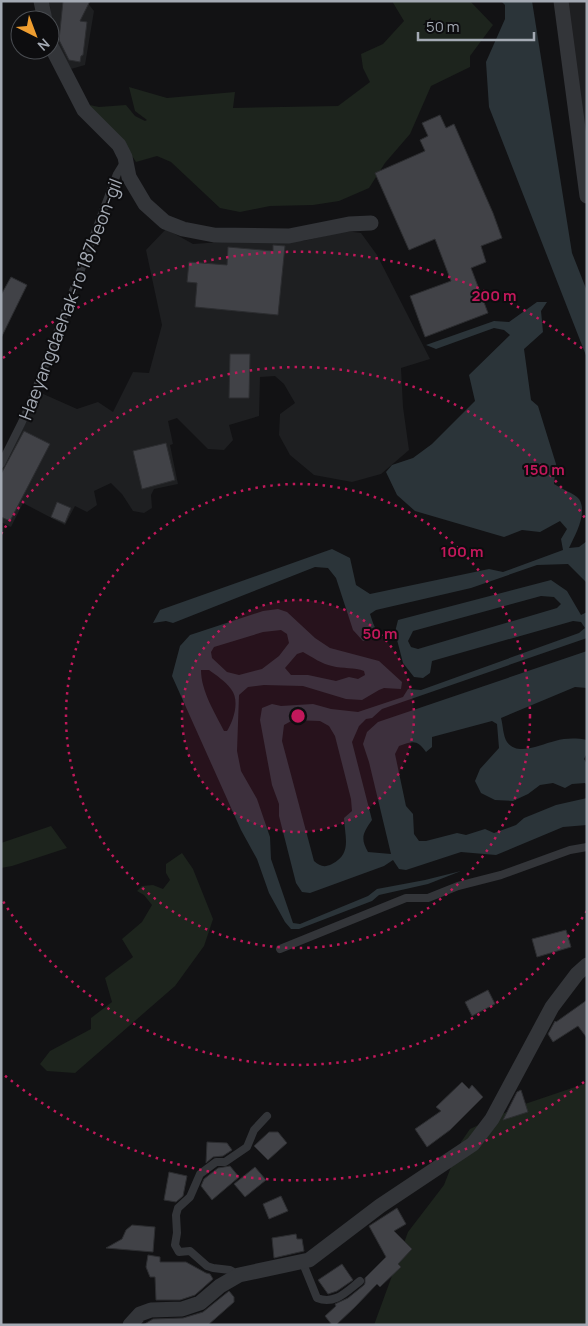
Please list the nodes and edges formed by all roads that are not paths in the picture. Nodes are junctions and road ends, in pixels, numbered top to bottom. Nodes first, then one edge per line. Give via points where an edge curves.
1 (561, 1) edge
2 (58, 60) edge
3 (126, 161) junction
4 (587, 196) edge
5 (371, 223) dead end
6 (1, 464) edge
7 (587, 847) edge
8 (280, 949) dead end
9 (587, 965) edge
10 (267, 1116) dead end
11 (302, 1261) junction
12 (239, 1275) junction
13 (360, 1281) dead end
14 (130, 1325) edge

1 - 4 street
2 - 3 street via 84,110 118,145
3 - 5 street via 129,176 145,204 165,222 183,229 214,235 289,236
3 - 6 lane, Haeyangdaehak-ro 187beon-gil via 117,174 33,397
7 - 8 lane via 428,898 406,898
9 - 11 street via 552,1007 492,1119 473,1144 380,1206 310,1260
10 - 12 lane via 254,1130 247,1147 200,1174 190,1197 176,1214 175,1245 179,1252 190,1251 207,1266
11 - 12 street
11 - 13 lane via 317,1298 325,1302 337,1298
12 - 14 street via 200,1303 182,1309 151,1310 140,1314

